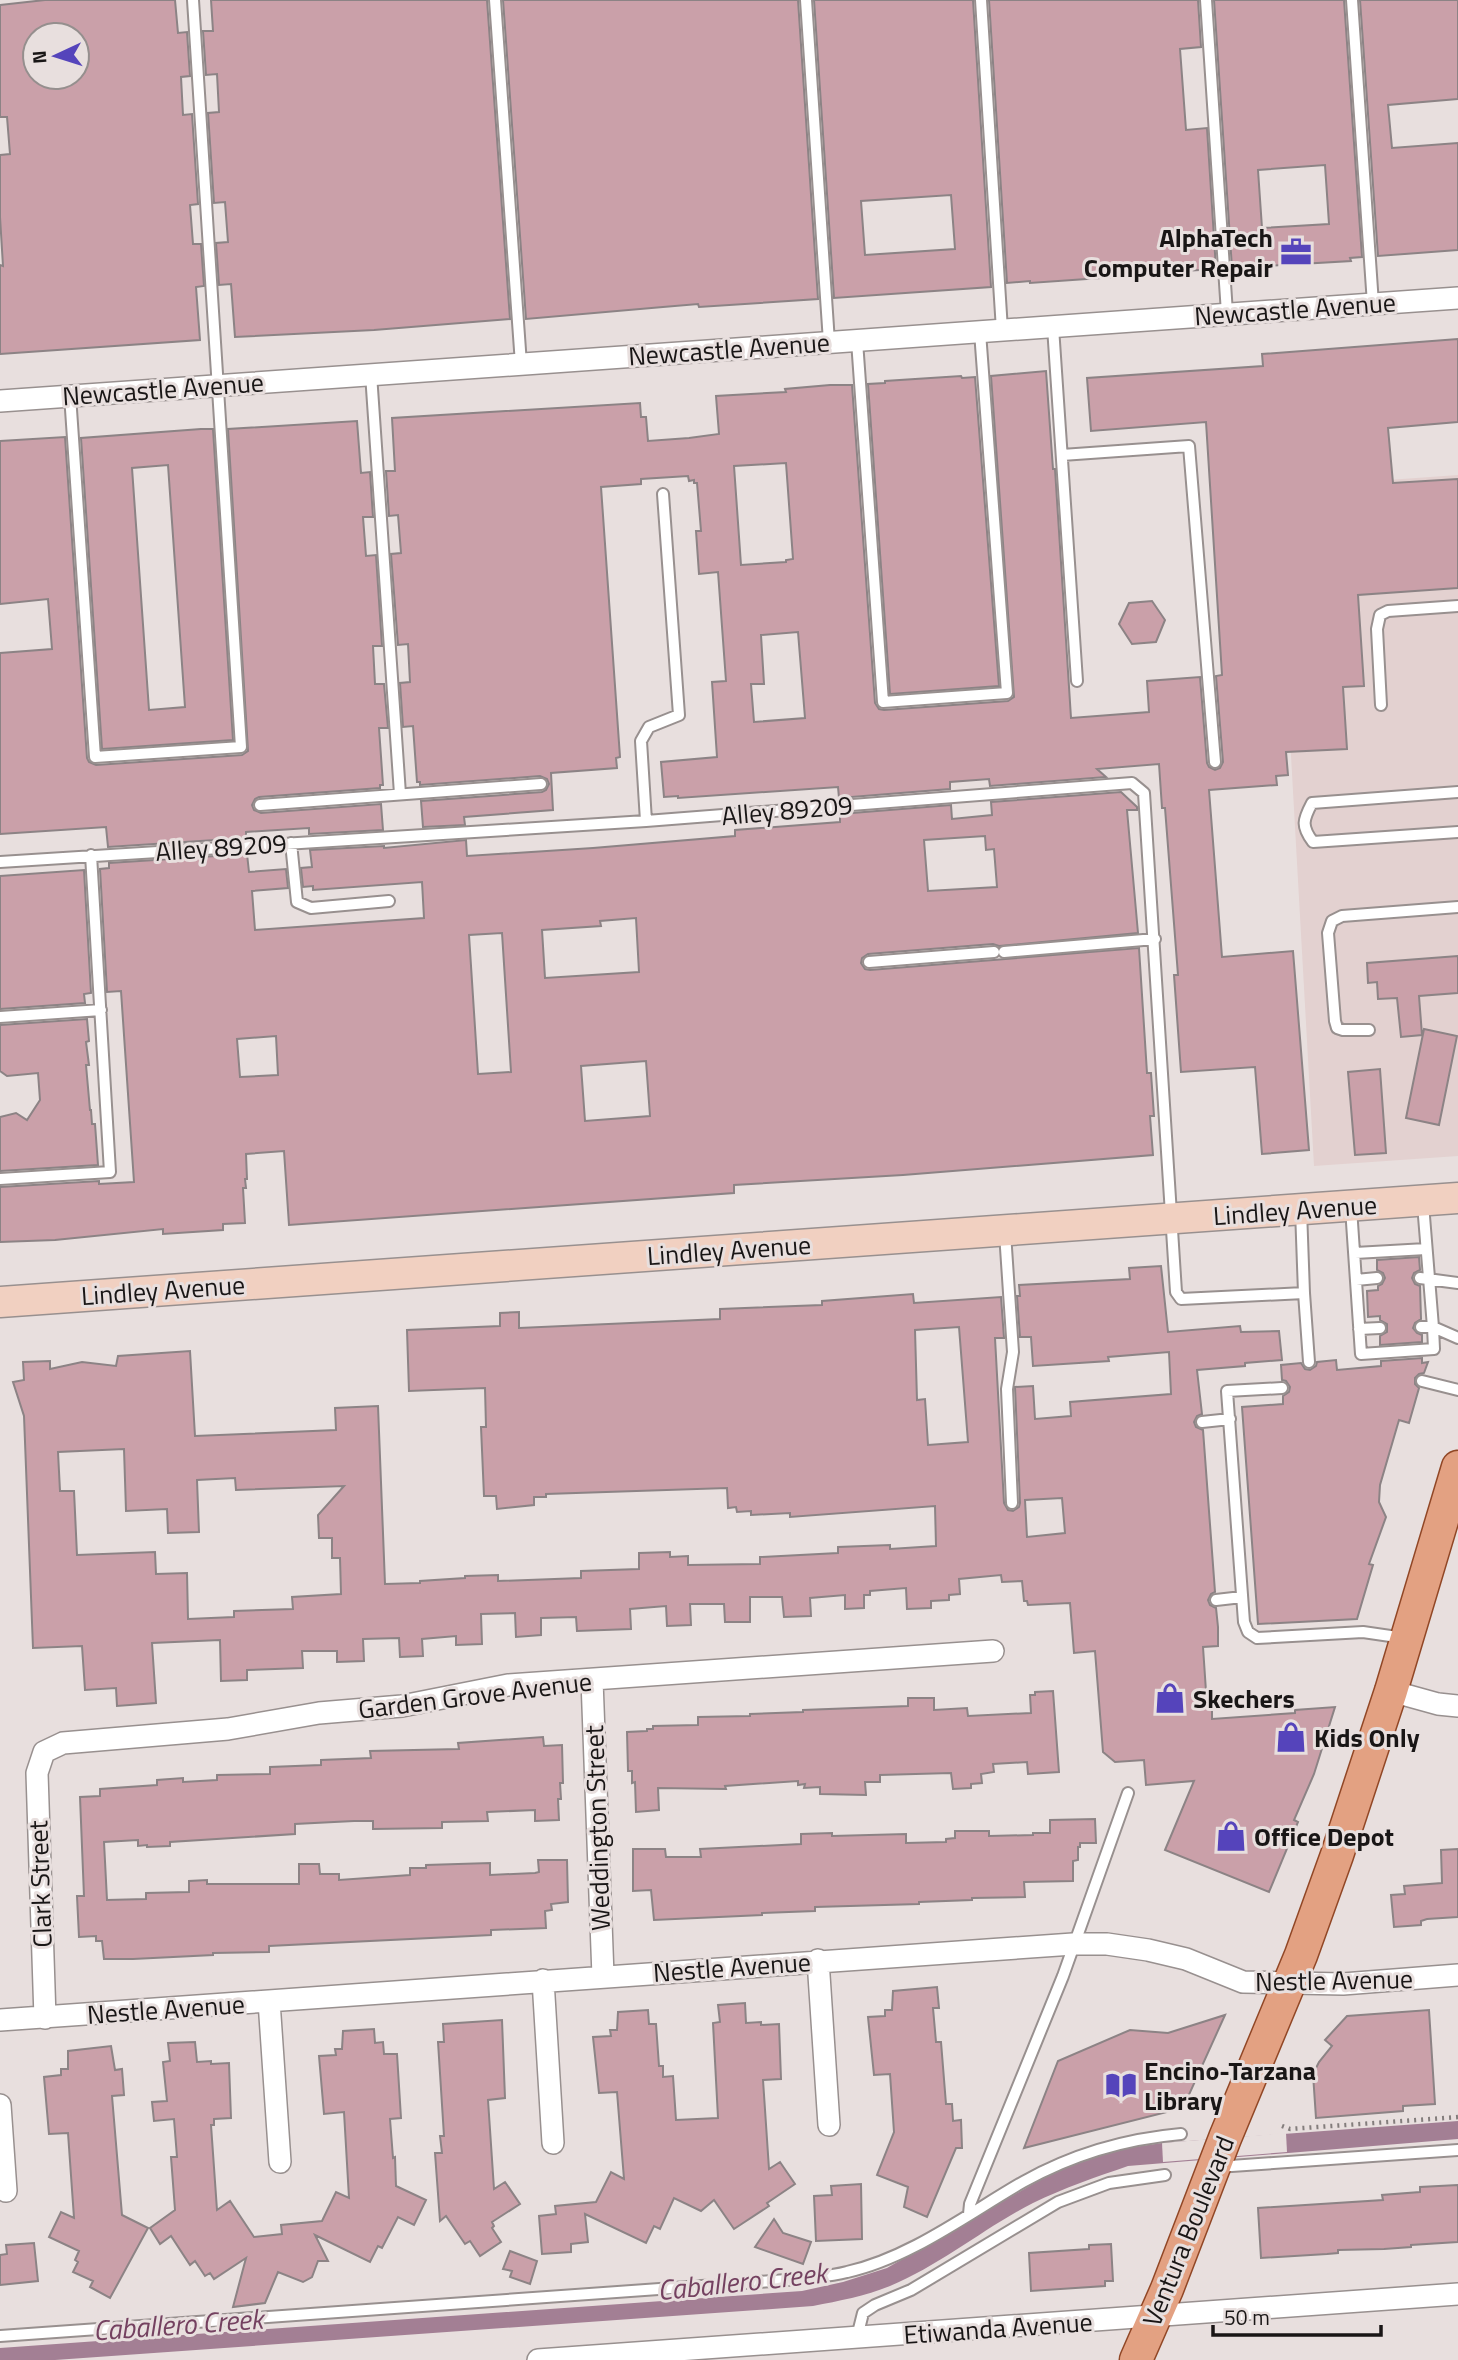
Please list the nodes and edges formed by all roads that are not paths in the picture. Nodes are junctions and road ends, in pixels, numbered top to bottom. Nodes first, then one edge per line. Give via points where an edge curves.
1 (193, 0) edge
2 (495, 0) edge
3 (806, 0) edge
4 (981, 0) edge
5 (1206, 0) edge
6 (1352, 0) edge
7 (1458, 298) edge
8 (1373, 304) junction
9 (1227, 313) junction
10 (1053, 327) junction
11 (1002, 330) junction
12 (980, 332) junction
13 (857, 341) junction
14 (829, 342) junction
15 (521, 364) junction
16 (371, 374) junction
17 (218, 385) junction
18 (70, 396) junction
19 (0, 401) edge
20 (1062, 455) junction
21 (663, 494) dead end
22 (1458, 606) edge
23 (1077, 681) dead end
24 (1381, 705) dead end
25 (1215, 762) dead end
26 (541, 784) dead end
27 (1458, 792) edge
28 (400, 794) junction
29 (260, 804) dead end
30 (646, 821) junction
31 (1458, 832) edge
32 (291, 843) junction
33 (91, 855) junction
34 (0, 862) edge
35 (389, 901) dead end
36 (1458, 907) edge
37 (1155, 939) junction
38 (869, 961) dead end
39 (101, 1010) junction
40 (0, 1017) edge
41 (1369, 1030) dead end
42 (0, 1179) edge
43 (1458, 1198) edge
44 (1423, 1200) junction
45 (1351, 1205) junction
46 (1301, 1209) junction
47 (1171, 1219) junction
48 (1004, 1231) junction
49 (1426, 1249) junction
50 (1355, 1253) junction
51 (1377, 1278) dead end
52 (1425, 1278) junction
53 (1356, 1280) junction
54 (1458, 1283) edge
55 (1304, 1293) junction
56 (0, 1302) edge
57 (1427, 1327) junction
58 (1380, 1328) dead end
59 (1359, 1329) junction
60 (1458, 1338) edge
61 (1309, 1362) dead end
62 (1422, 1381) dead end
63 (1282, 1388) dead end
64 (1458, 1390) edge
65 (1230, 1419) junction
66 (1202, 1422) dead end
67 (1458, 1467) edge
68 (1012, 1503) dead end
69 (1242, 1597) junction
70 (1216, 1600) dead end
71 (1407, 1638) junction
72 (993, 1651) dead end
73 (592, 1680) junction
74 (1391, 1690) junction
75 (1458, 1706) edge
76 (44, 1752) joint
77 (1128, 1793) dead end
78 (1073, 1944) junction
79 (818, 1960) junction
80 (1458, 1975) edge
81 (603, 1976) junction
82 (543, 1980) junction
83 (1288, 1985) junction
84 (269, 2001) junction
85 (45, 2018) junction
86 (0, 2020) edge
87 (0, 2105) edge
88 (830, 2125) dead end
89 (1181, 2134) dead end
90 (554, 2143) dead end
91 (1458, 2150) edge
92 (1219, 2154) junction
93 (280, 2162) dead end
94 (1166, 2175) dead end
95 (6, 2191) dead end
96 (969, 2214) junction
97 (1458, 2294) edge
98 (1156, 2316) junction
99 (0, 2336) edge
100 (857, 2337) junction
101 (538, 2360) edge
102 (1136, 2360) edge

1 - 17 lane
2 - 15 lane
3 - 14 lane
4 - 11 lane
5 - 9 lane
6 - 8 lane
7 - 8 street, Newcastle Avenue
8 - 9 street, Newcastle Avenue
9 - 10 street, Newcastle Avenue
10 - 11 street, Newcastle Avenue
10 - 20 lane
11 - 12 street, Newcastle Avenue
12 - 13 street, Newcastle Avenue
12 - 13 lane via 1007,693 883,702
13 - 14 street, Newcastle Avenue
14 - 15 street, Newcastle Avenue
15 - 16 street, Newcastle Avenue
16 - 17 street, Newcastle Avenue
16 - 28 lane
17 - 18 street, Newcastle Avenue
17 - 18 lane via 241,747 95,757
18 - 19 street, Newcastle Avenue
20 - 23 lane
20 - 25 lane via 1189,446
21 - 30 lane via 679,715 649,727 641,741
22 - 24 lane via 1380,615
26 - 28 lane
27 - 31 lane via 1312,803 1305,817 1305,831 1313,842
28 - 29 lane
30 - 32 lane, Alley 89209
30 - 37 lane, Alley 89209 via 1132,783 1144,793
32 - 33 lane, Alley 89209
32 - 35 lane via 297,902 303,906
33 - 34 lane, Alley 89209
33 - 39 lane
36 - 41 lane via 1342,916 1332,921 1328,933 1337,1028
37 - 38 lane
37 - 47 lane, Alley 89209
39 - 40 lane
39 - 42 lane via 110,1172
43 - 44 main road, Lindley Avenue
44 - 45 main road, Lindley Avenue
44 - 49 lane
45 - 46 main road, Lindley Avenue
45 - 50 lane
46 - 47 main road, Lindley Avenue
46 - 55 lane
47 - 48 main road, Lindley Avenue
47 - 55 lane, Alley 89209 via 1176,1292 1181,1299
48 - 56 main road, Lindley Avenue
48 - 68 lane via 1013,1352 1007,1389
49 - 50 lane
49 - 52 lane
50 - 53 lane
51 - 53 lane
52 - 54 lane
52 - 57 lane
53 - 59 lane
55 - 61 lane
57 - 59 lane via 1434,1349 1361,1353
57 - 60 lane
58 - 59 lane
62 - 64 lane
63 - 65 lane via 1227,1391
65 - 66 lane
65 - 69 lane
67 - 71 main road, Ventura Boulevard
69 - 70 lane
69 - 71 lane via 1244,1622 1257,1638 1363,1632
71 - 74 main road, Ventura Boulevard
72 - 73 street, Garden Grove Avenue
73 - 76 street, Garden Grove Avenue via 508,1685 402,1706 319,1713 228,1730 63,1743
73 - 81 street, Weddington Street
74 - 75 street
74 - 83 main road, Ventura Boulevard via 1337,1856
76 - 85 street, Clark Street via 37,1773
77 - 78 lane
78 - 79 street, Nestle Avenue
78 - 83 street, Nestle Avenue via 1148,1950 1186,1959 1243,1982
78 - 96 lane
79 - 81 street, Nestle Avenue
79 - 88 street
80 - 83 street, Nestle Avenue
81 - 82 street, Nestle Avenue
82 - 84 street, Nestle Avenue
82 - 90 street
83 - 92 main road, Ventura Boulevard
84 - 85 street, Nestle Avenue
84 - 93 street
85 - 86 street, Nestle Avenue
87 - 95 street
89 - 96 lane via 1131,2139 1089,2151
91 - 92 lane
92 - 98 main road, Ventura Boulevard
94 - 100 lane via 1109,2183 1058,2202 911,2290 863,2313
96 - 99 lane via 901,2253 849,2272 800,2279
97 - 98 street, Etiwanda Avenue
98 - 100 street, Etiwanda Avenue
98 - 102 main road, Ventura Boulevard
100 - 101 street, Etiwanda Avenue

